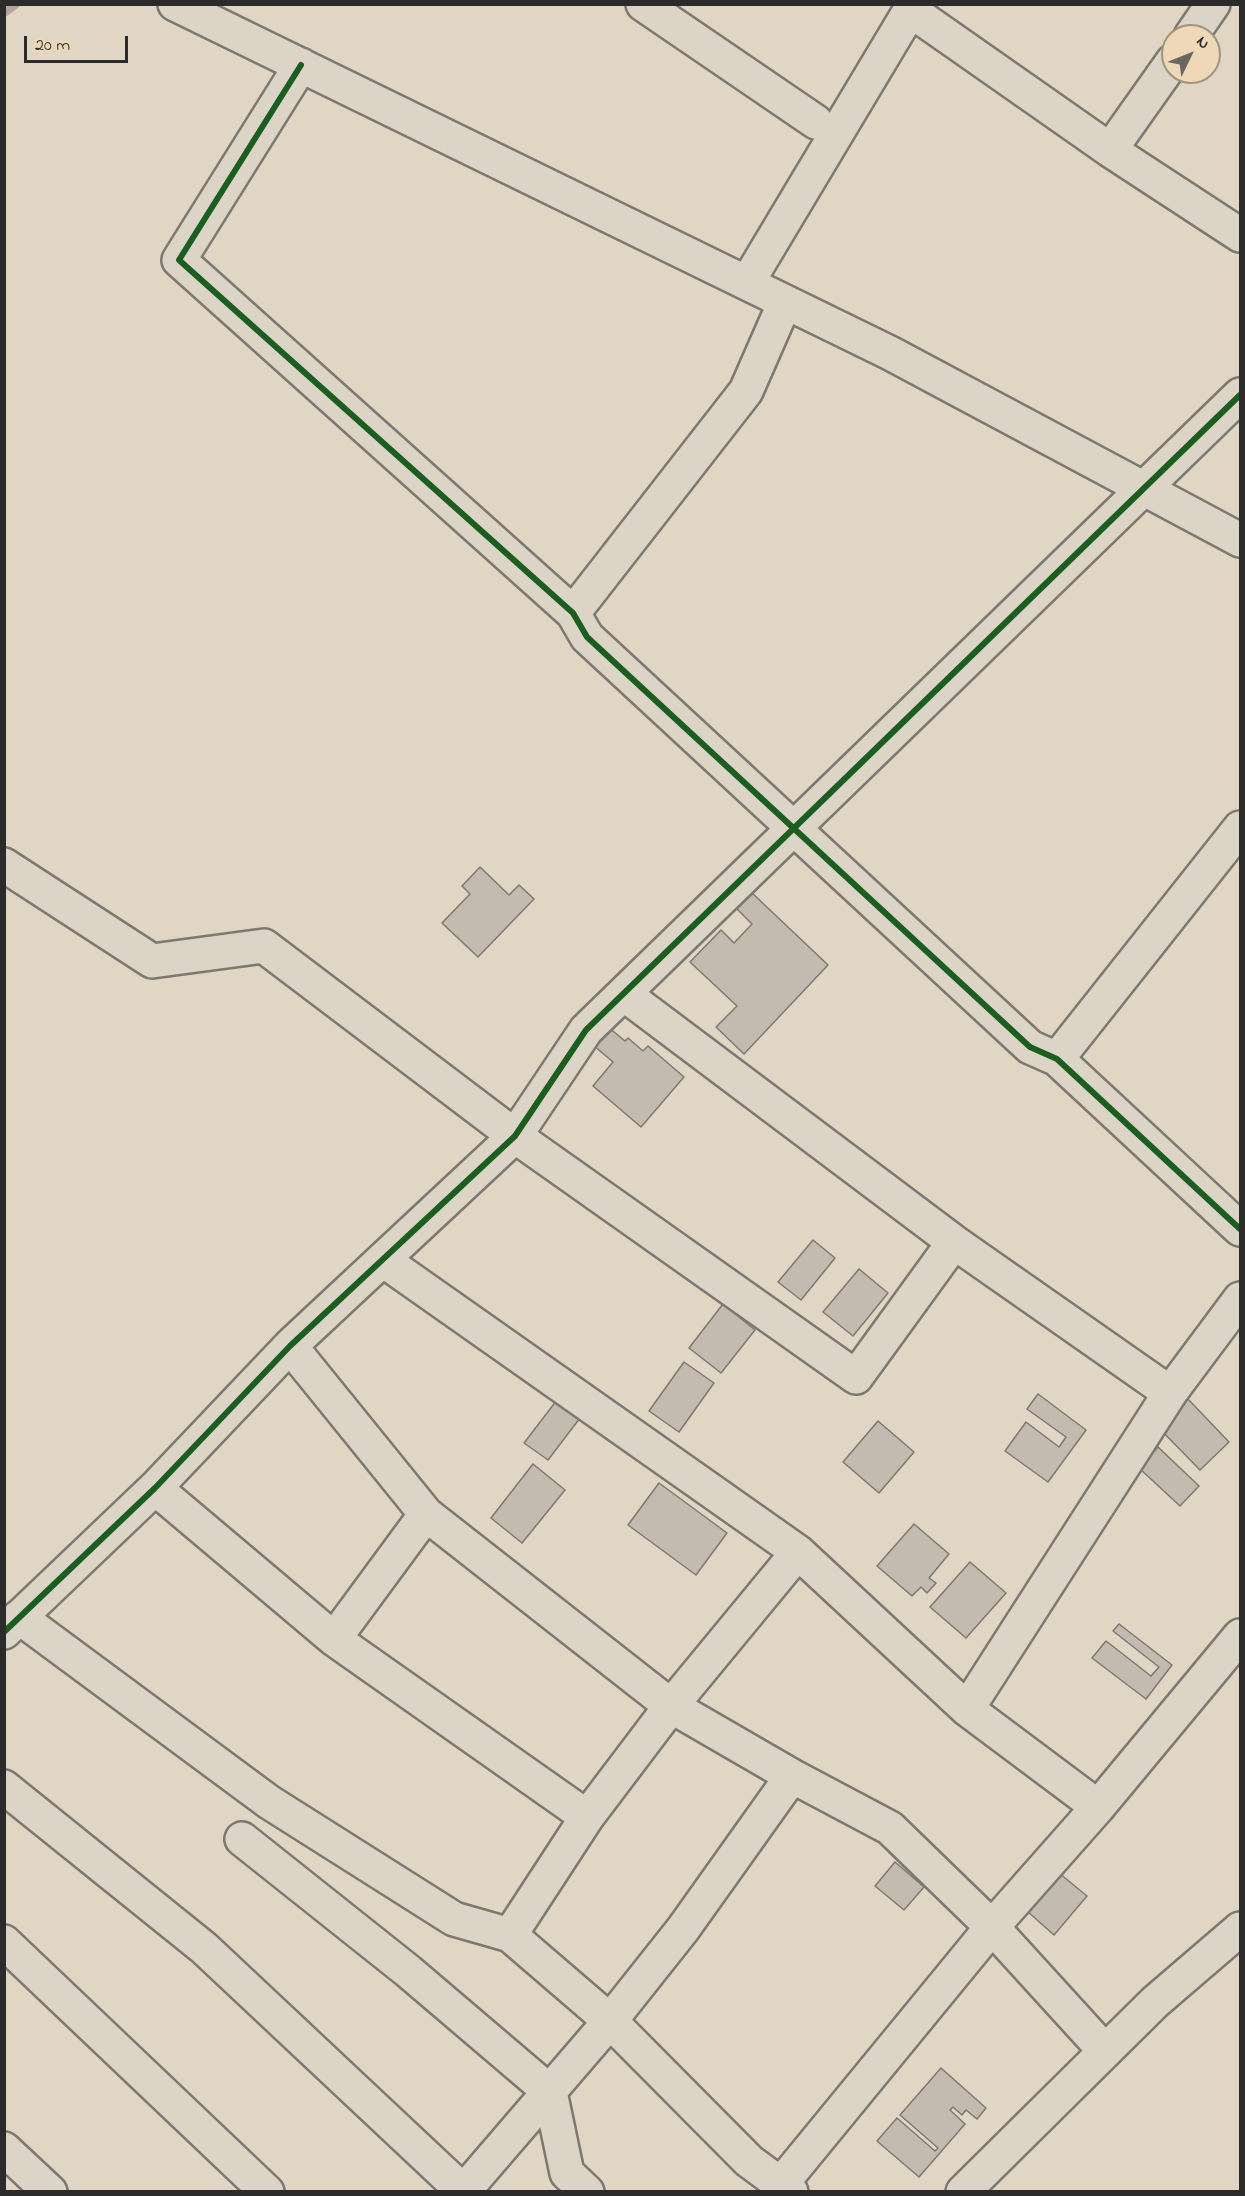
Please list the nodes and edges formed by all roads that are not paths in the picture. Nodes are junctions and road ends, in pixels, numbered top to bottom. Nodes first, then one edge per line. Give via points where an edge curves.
1 (643, 4) edge
2 (1213, 4) edge
3 (187, 7) edge
4 (912, 7) edge
5 (1199, 24) edge
6 (301, 65) junction
7 (1161, 78) edge
8 (816, 122) dead end
9 (1110, 150) junction
10 (1240, 236) edge
11 (747, 283) junction
12 (785, 302) junction
13 (1240, 394) edge
14 (1144, 489) junction
15 (1240, 540) edge
16 (573, 613) junction
17 (794, 828) junction
18 (1240, 828) edge
19 (4, 865) edge
20 (624, 994) junction
21 (1057, 1059) junction
22 (515, 1136) junction
23 (1240, 1229) edge
24 (954, 1242) junction
25 (383, 1260) junction
26 (1240, 1299) edge
27 (290, 1346) junction
28 (1170, 1393) junction
29 (155, 1488) junction
30 (426, 1514) junction
31 (798, 1552) junction
32 (12, 1625) edge
33 (1240, 1636) edge
34 (334, 1639) junction
35 (671, 1706) junction
36 (967, 1709) junction
37 (792, 1776) junction
38 (4, 1787) edge
39 (1098, 1807) junction
40 (587, 1817) junction
41 (242, 1839) dead end
42 (992, 1927) junction
43 (1240, 1929) edge
44 (510, 1935) junction
45 (4, 1942) edge
46 (610, 2021) junction
47 (1105, 2051) junction
48 (550, 2092) junction
49 (4, 2149) edge
50 (787, 2187) edge
51 (463, 2191) edge
52 (50, 2192) edge
53 (267, 2192) edge
54 (587, 2192) edge
55 (963, 2192) edge

1 - 8 street
2 - 5 street
3 - 6 street
4 - 9 street
4 - 11 street
6 - 11 street
6 - 16 street via 179,260
7 - 9 street
9 - 10 street
11 - 12 street
12 - 14 street via 890,353
12 - 16 street via 746,391
13 - 14 street
14 - 15 street
14 - 17 street
16 - 17 street via 587,637
17 - 20 street
17 - 21 street via 1030,1047
18 - 21 street
19 - 22 street via 152,961 264,946
20 - 22 street via 586,1030
20 - 24 street
21 - 23 street
22 - 24 street via 856,1377
22 - 25 street
24 - 28 street
25 - 27 street
25 - 31 street
26 - 28 street
27 - 29 street
27 - 30 street
28 - 36 street
29 - 32 street
29 - 34 street
30 - 34 street
30 - 35 street
31 - 35 street
31 - 36 street
32 - 44 street via 269,1802 454,1918
33 - 39 street
34 - 40 street
35 - 37 street
35 - 40 street
36 - 39 street
37 - 42 street via 890,1828
37 - 46 street via 683,1929
38 - 51 street via 204,1948
39 - 42 street
40 - 44 street
41 - 48 street via 408,1971
42 - 47 street
42 - 50 street
43 - 47 street
44 - 46 street
45 - 53 street
46 - 48 street
46 - 50 street via 749,2161
47 - 55 street
48 - 51 street
48 - 54 street via 567,2173
49 - 52 street

